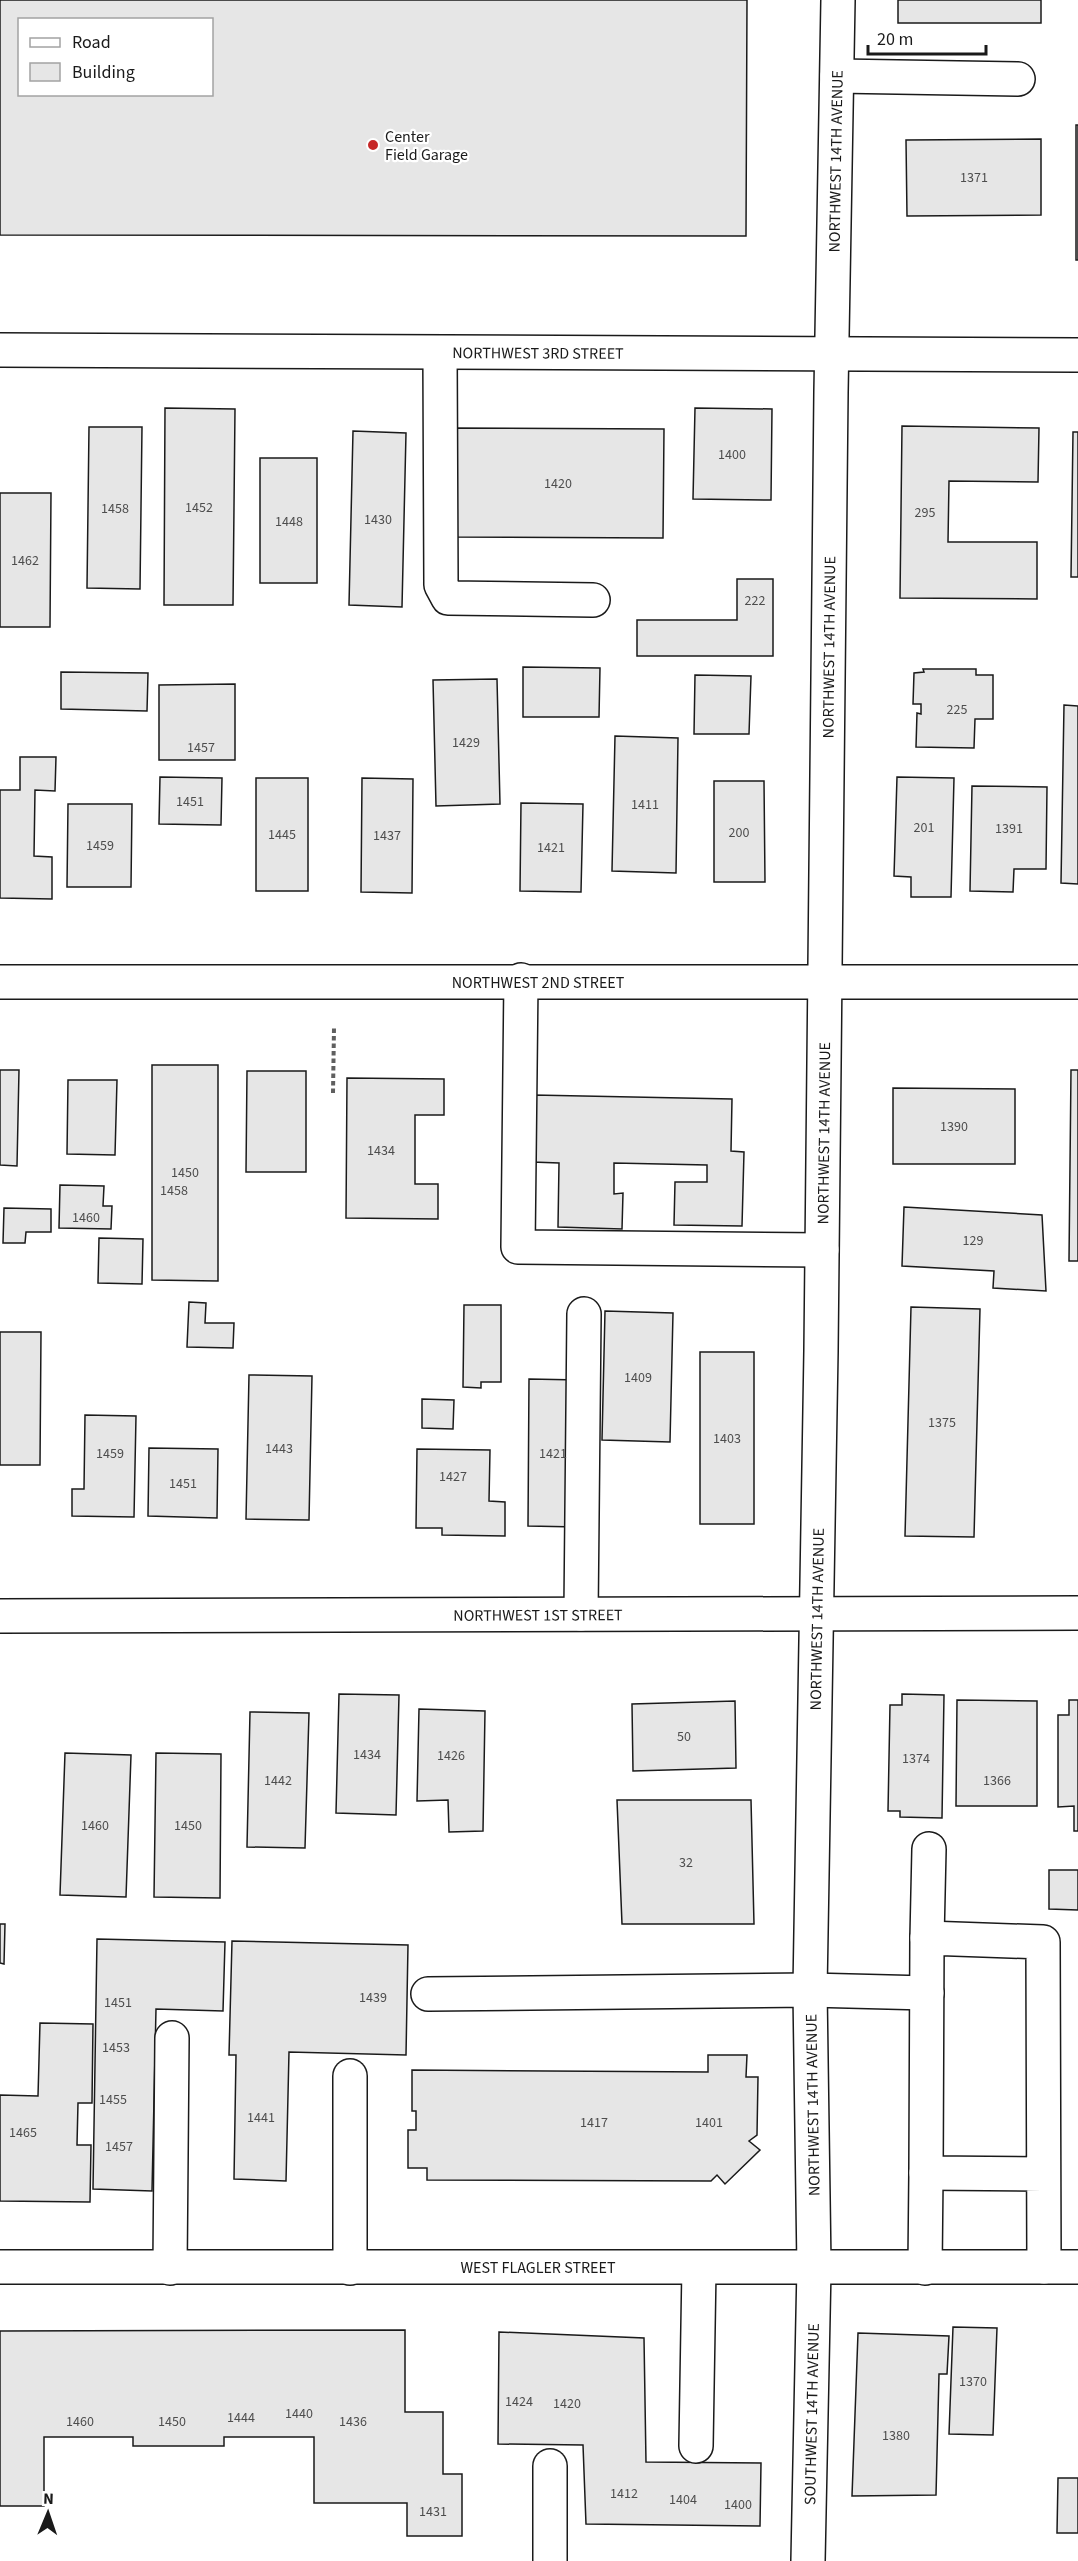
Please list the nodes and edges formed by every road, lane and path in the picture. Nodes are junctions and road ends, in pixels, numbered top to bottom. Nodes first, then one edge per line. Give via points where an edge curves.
1 (838, 0) edge
2 (837, 76) junction
3 (1018, 79) dead end
4 (0, 350) edge
5 (440, 353) junction
6 (1078, 355) edge
7 (832, 356) junction
8 (593, 600) dead end
9 (521, 980) junction
10 (0, 982) edge
11 (825, 982) junction
12 (1078, 982) edge
13 (334, 1028) dead end
14 (333, 1093) dead end
15 (822, 1250) junction
16 (584, 1314) dead end
17 (816, 1613) junction
18 (1078, 1613) edge
19 (581, 1614) junction
20 (0, 1616) edge
21 (929, 1849) dead end
22 (927, 1938) junction
23 (810, 1990) junction
24 (927, 1993) junction
25 (428, 1994) dead end
26 (172, 2038) dead end
27 (350, 2076) dead end
28 (926, 2173) junction
29 (1043, 2174) junction
30 (0, 2267) edge
31 (814, 2267) junction
32 (1044, 2267) junction
33 (1078, 2267) edge
34 (170, 2268) junction
35 (350, 2268) junction
36 (699, 2268) junction
37 (925, 2268) junction
38 (696, 2446) dead end
39 (550, 2466) dead end
40 (550, 2561) edge
41 (808, 2561) edge

1 - 2 street, NORTHWEST 14TH AVENUE
2 - 3 street
2 - 7 street, NORTHWEST 14TH AVENUE
4 - 5 street, NORTHWEST 3RD STREET
5 - 7 street, NORTHWEST 3RD STREET
5 - 8 street via 441,585 448,598
6 - 7 street, NORTHWEST 3RD STREET
7 - 11 street, NORTHWEST 14TH AVENUE
9 - 10 street, NORTHWEST 2ND STREET
9 - 11 street, NORTHWEST 2ND STREET
9 - 15 street via 518,1247
11 - 12 street, NORTHWEST 2ND STREET
11 - 15 street, NORTHWEST 14TH AVENUE
13 - 14 path
15 - 17 street, NORTHWEST 14TH AVENUE
16 - 19 street
17 - 18 street, NORTHWEST 1ST STREET
17 - 19 street, NORTHWEST 1ST STREET
17 - 23 street, NORTHWEST 14TH AVENUE
19 - 20 street, NORTHWEST 1ST STREET
21 - 22 street
22 - 24 street
22 - 29 street via 1043,1942
23 - 24 street
23 - 25 street
23 - 31 street, NORTHWEST 14TH AVENUE
24 - 28 street
26 - 34 street
27 - 35 street
28 - 29 street
28 - 37 street
29 - 32 street
30 - 34 street, WEST FLAGLER STREET
31 - 36 street, WEST FLAGLER STREET
31 - 37 street, WEST FLAGLER STREET
31 - 41 street, SOUTHWEST 14TH AVENUE
32 - 33 street, WEST FLAGLER STREET
32 - 37 street, WEST FLAGLER STREET
34 - 35 street, WEST FLAGLER STREET
35 - 36 street, WEST FLAGLER STREET
36 - 38 street
39 - 40 street

